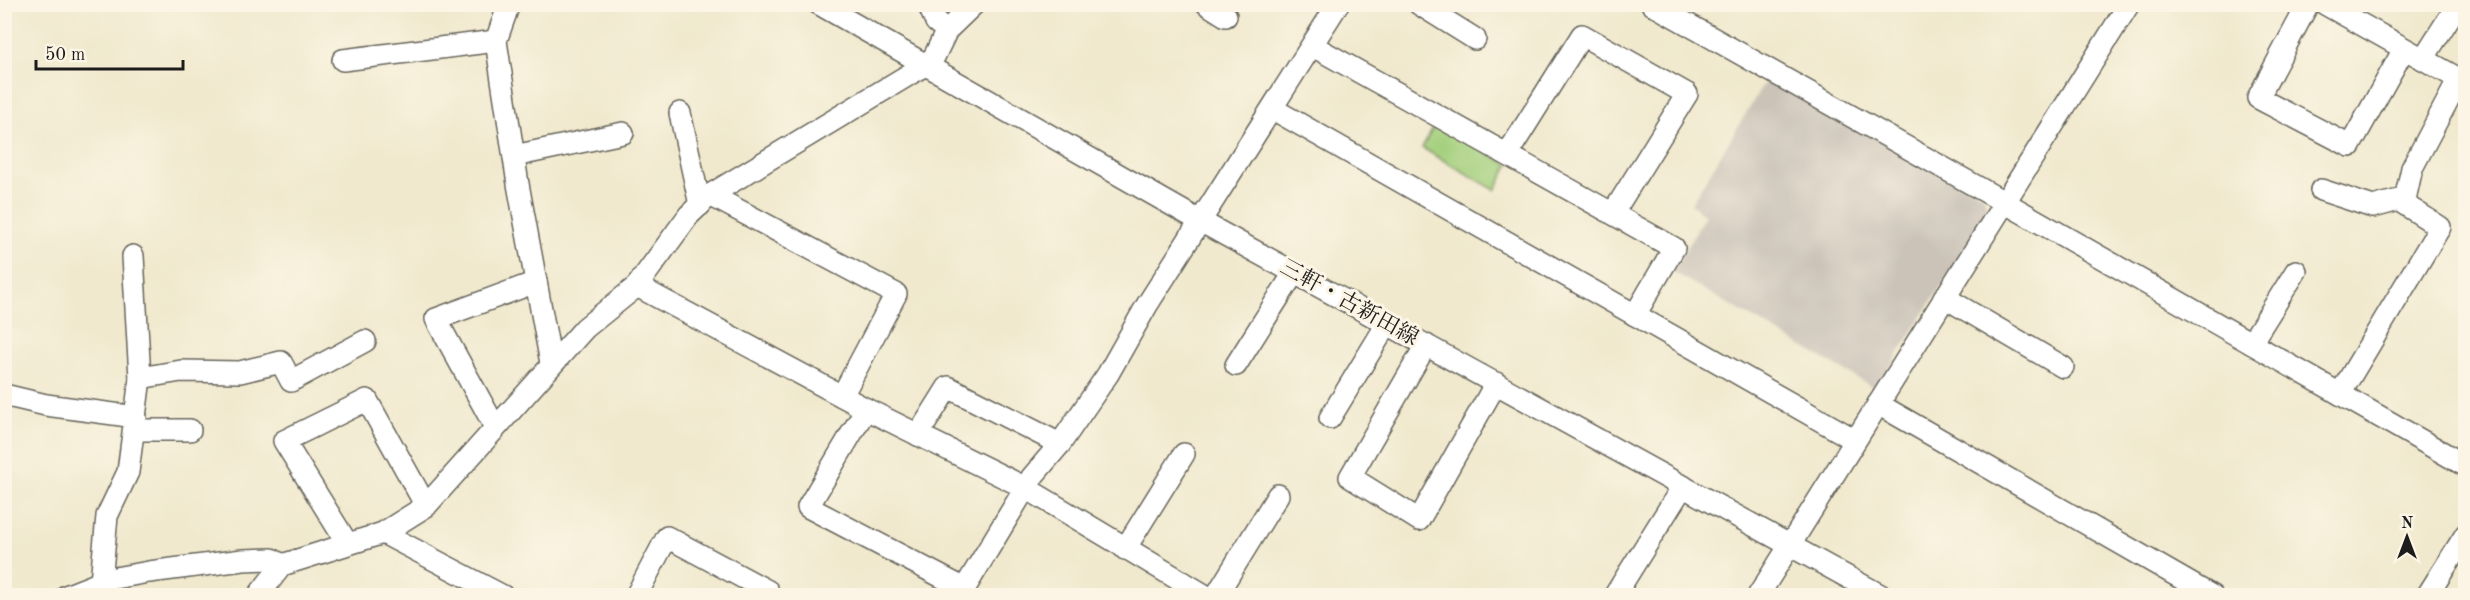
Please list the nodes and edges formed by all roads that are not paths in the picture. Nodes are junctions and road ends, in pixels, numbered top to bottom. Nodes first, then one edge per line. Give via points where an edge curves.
1 (509, 4) edge
2 (819, 4) edge
3 (928, 4) edge
4 (974, 4) edge
5 (1207, 4) edge
6 (1338, 4) edge
7 (1419, 4) edge
8 (2129, 4) edge
9 (2308, 4) edge
10 (2458, 4) edge
11 (1656, 6) edge
12 (2330, 6) edge
13 (1226, 16) dead end
14 (947, 30) junction
15 (1475, 39) dead end
16 (496, 40) junction
17 (1313, 46) junction
18 (2404, 49) junction
19 (2423, 59) junction
20 (344, 60) dead end
21 (925, 65) junction
22 (2462, 81) edge
23 (1273, 109) junction
24 (680, 112) dead end
25 (623, 133) dead end
26 (1508, 153) junction
27 (514, 156) junction
28 (2321, 190) dead end
29 (2406, 198) junction
30 (705, 200) junction
31 (2004, 201) junction
32 (1613, 213) junction
33 (1200, 222) junction
34 (133, 256) dead end
35 (2296, 271) dead end
36 (1294, 273) junction
37 (536, 282) junction
38 (637, 286) junction
39 (1944, 297) junction
40 (1635, 315) junction
41 (1387, 324) junction
42 (365, 341) dead end
43 (2252, 343) junction
44 (1426, 345) junction
45 (551, 363) junction
46 (1236, 365) dead end
47 (2063, 367) dead end
48 (140, 378) junction
49 (1496, 383) junction
50 (2340, 394) junction
51 (4, 395) edge
52 (842, 396) junction
53 (1878, 404) junction
54 (866, 409) junction
55 (1330, 418) dead end
56 (135, 423) junction
57 (495, 427) junction
58 (190, 430) dead end
59 (918, 435) junction
60 (1856, 440) junction
61 (1060, 444) junction
62 (1184, 454) dead end
63 (2466, 466) edge
64 (1683, 486) junction
65 (1026, 488) junction
66 (1278, 495) dead end
67 (426, 506) junction
68 (383, 533) junction
69 (2466, 534) edge
70 (347, 543) junction
71 (1790, 545) junction
72 (1125, 549) junction
73 (282, 565) junction
74 (101, 582) junction
75 (963, 592) edge
76 (264, 594) edge
77 (1615, 595) edge
78 (66, 596) edge
79 (503, 596) edge
80 (636, 596) edge
81 (766, 596) edge
82 (1206, 596) edge
83 (1216, 596) edge
84 (1758, 596) edge
85 (1882, 596) edge
86 (2212, 596) edge
87 (2427, 596) edge

1 - 16 street
2 - 21 street, 三軒・古新田線
3 - 14 street via 936,22
4 - 14 street
5 - 13 street
6 - 17 street
7 - 15 street
8 - 31 street
9 - 18 street via 2258,98 2350,146
10 - 19 street
11 - 31 street
12 - 18 street
14 - 21 street
16 - 20 street
16 - 27 street
17 - 23 street
17 - 26 street
18 - 19 street
19 - 22 street
21 - 30 street
21 - 33 street, 三軒・古新田線
22 - 29 street via 2412,168
23 - 33 street
23 - 40 street
24 - 30 street
25 - 27 street
26 - 32 street
26 - 32 street via 1582,35 1687,94
27 - 37 street
28 - 29 street via 2373,207
29 - 50 street via 2404,204 2440,227
30 - 38 street via 689,215
30 - 52 street via 896,294
31 - 39 street
31 - 43 street
32 - 40 street via 1674,248
33 - 36 street, 三軒・古新田線
33 - 61 street via 1108,374
34 - 48 street
35 - 43 street
36 - 41 street, 三軒・古新田線
36 - 46 street
37 - 45 street
37 - 57 street via 436,319
38 - 45 street via 585,328
38 - 52 street
39 - 47 street
39 - 53 street
40 - 60 street
41 - 44 street, 三軒・古新田線
41 - 55 street
42 - 48 street via 291,381 281,362 240,372 181,371
43 - 50 street
44 - 49 street, 三軒・古新田線
44 - 49 street via 1350,477 1419,520
45 - 57 street
48 - 56 street
49 - 64 street, 三軒・古新田線
50 - 63 street
51 - 56 street
52 - 54 street
53 - 60 street
53 - 86 street
54 - 59 street
54 - 75 street via 808,507
56 - 58 street
56 - 74 street via 128,472 107,516
57 - 67 street
59 - 61 street via 948,387
59 - 65 street
60 - 71 street
61 - 65 street
62 - 72 street
64 - 71 street, 三軒・古新田線
64 - 77 street
65 - 72 street
65 - 75 street
66 - 83 street
67 - 68 street
67 - 70 street via 367,400 284,441
68 - 70 street
68 - 79 street
69 - 87 street
70 - 73 street
71 - 84 street
71 - 85 street, 三軒・古新田線
72 - 82 street
73 - 74 street via 272,559 243,560
73 - 76 street
74 - 78 street
80 - 81 street via 667,537 768,591

